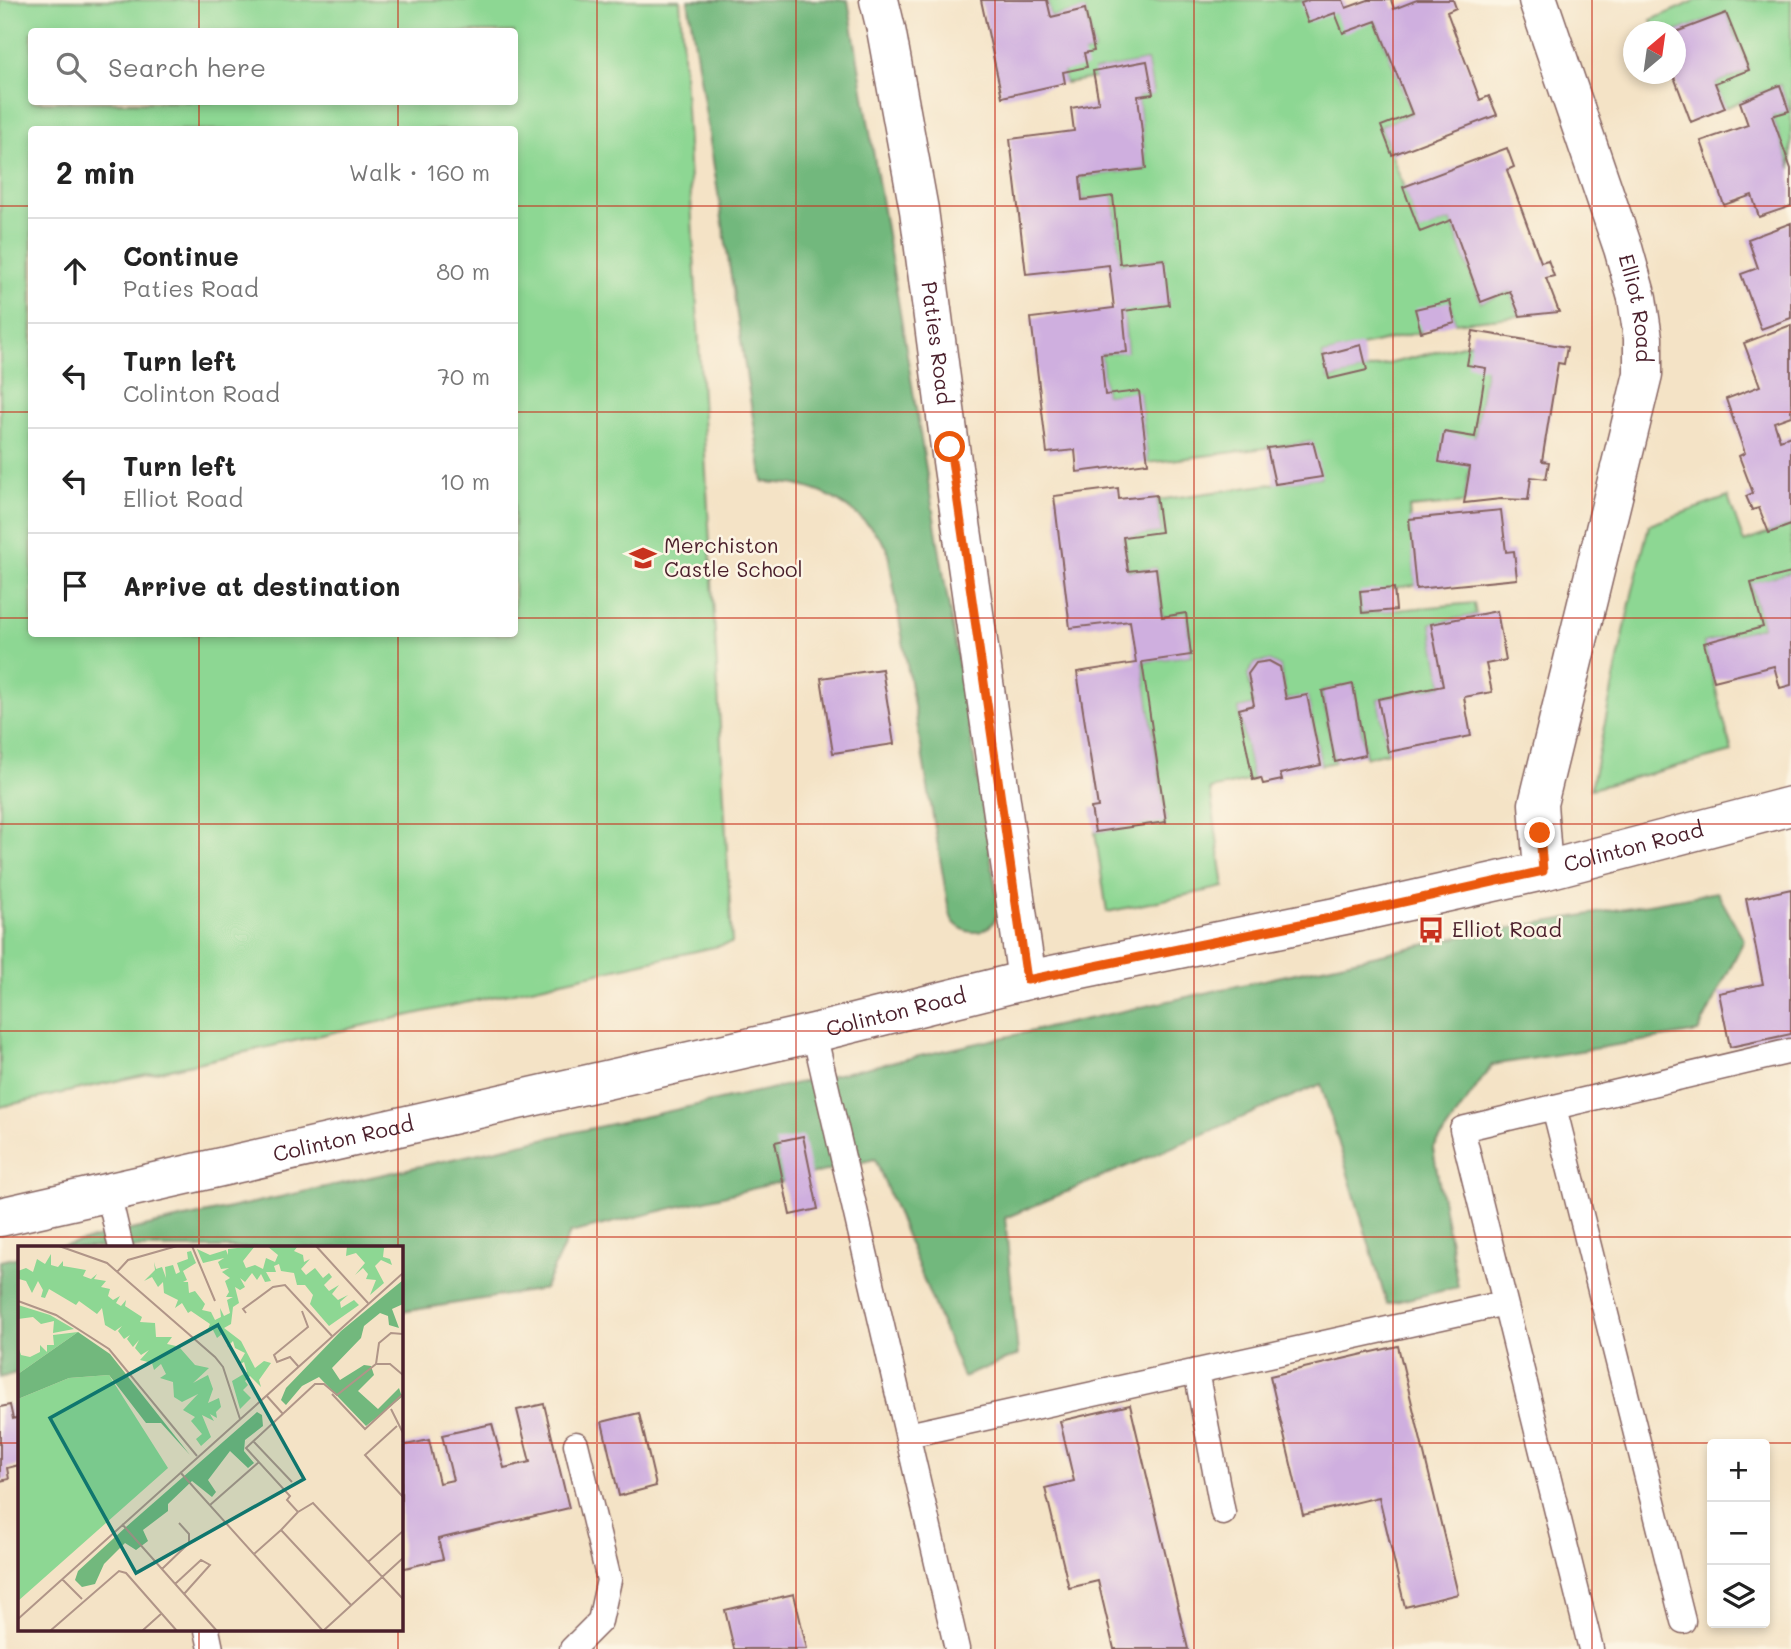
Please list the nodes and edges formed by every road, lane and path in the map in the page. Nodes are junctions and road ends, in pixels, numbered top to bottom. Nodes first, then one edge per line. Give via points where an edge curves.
1 (879, 0) edge
2 (1538, 0) edge
3 (1791, 806) edge
4 (1543, 871) junction
5 (1027, 980) junction
6 (814, 1033) junction
7 (1791, 1051) edge
8 (1554, 1107) junction
9 (108, 1192) junction
10 (0, 1217) edge
11 (121, 1246) edge
12 (1506, 1303) junction
13 (1196, 1371) junction
14 (908, 1436) junction
15 (576, 1444) dead end
16 (1223, 1513) dead end
17 (1683, 1621) dead end
18 (572, 1649) edge
19 (957, 1649) edge
20 (1591, 1649) edge

1 - 5 street, Paties Road via 919,210
2 - 4 street, Elliot Road via 1622,248 1643,338 1643,373 1538,804
3 - 4 street, Colinton Road
4 - 5 street, Colinton Road
5 - 6 street, Colinton Road
6 - 9 street, Colinton Road
6 - 14 lane
7 - 8 lane
8 - 12 lane via 1462,1129
8 - 17 lane
9 - 10 street, Colinton Road
9 - 11 lane
12 - 13 lane
12 - 20 lane
13 - 14 lane
13 - 16 lane
14 - 19 lane
15 - 18 lane via 609,1580 600,1621

